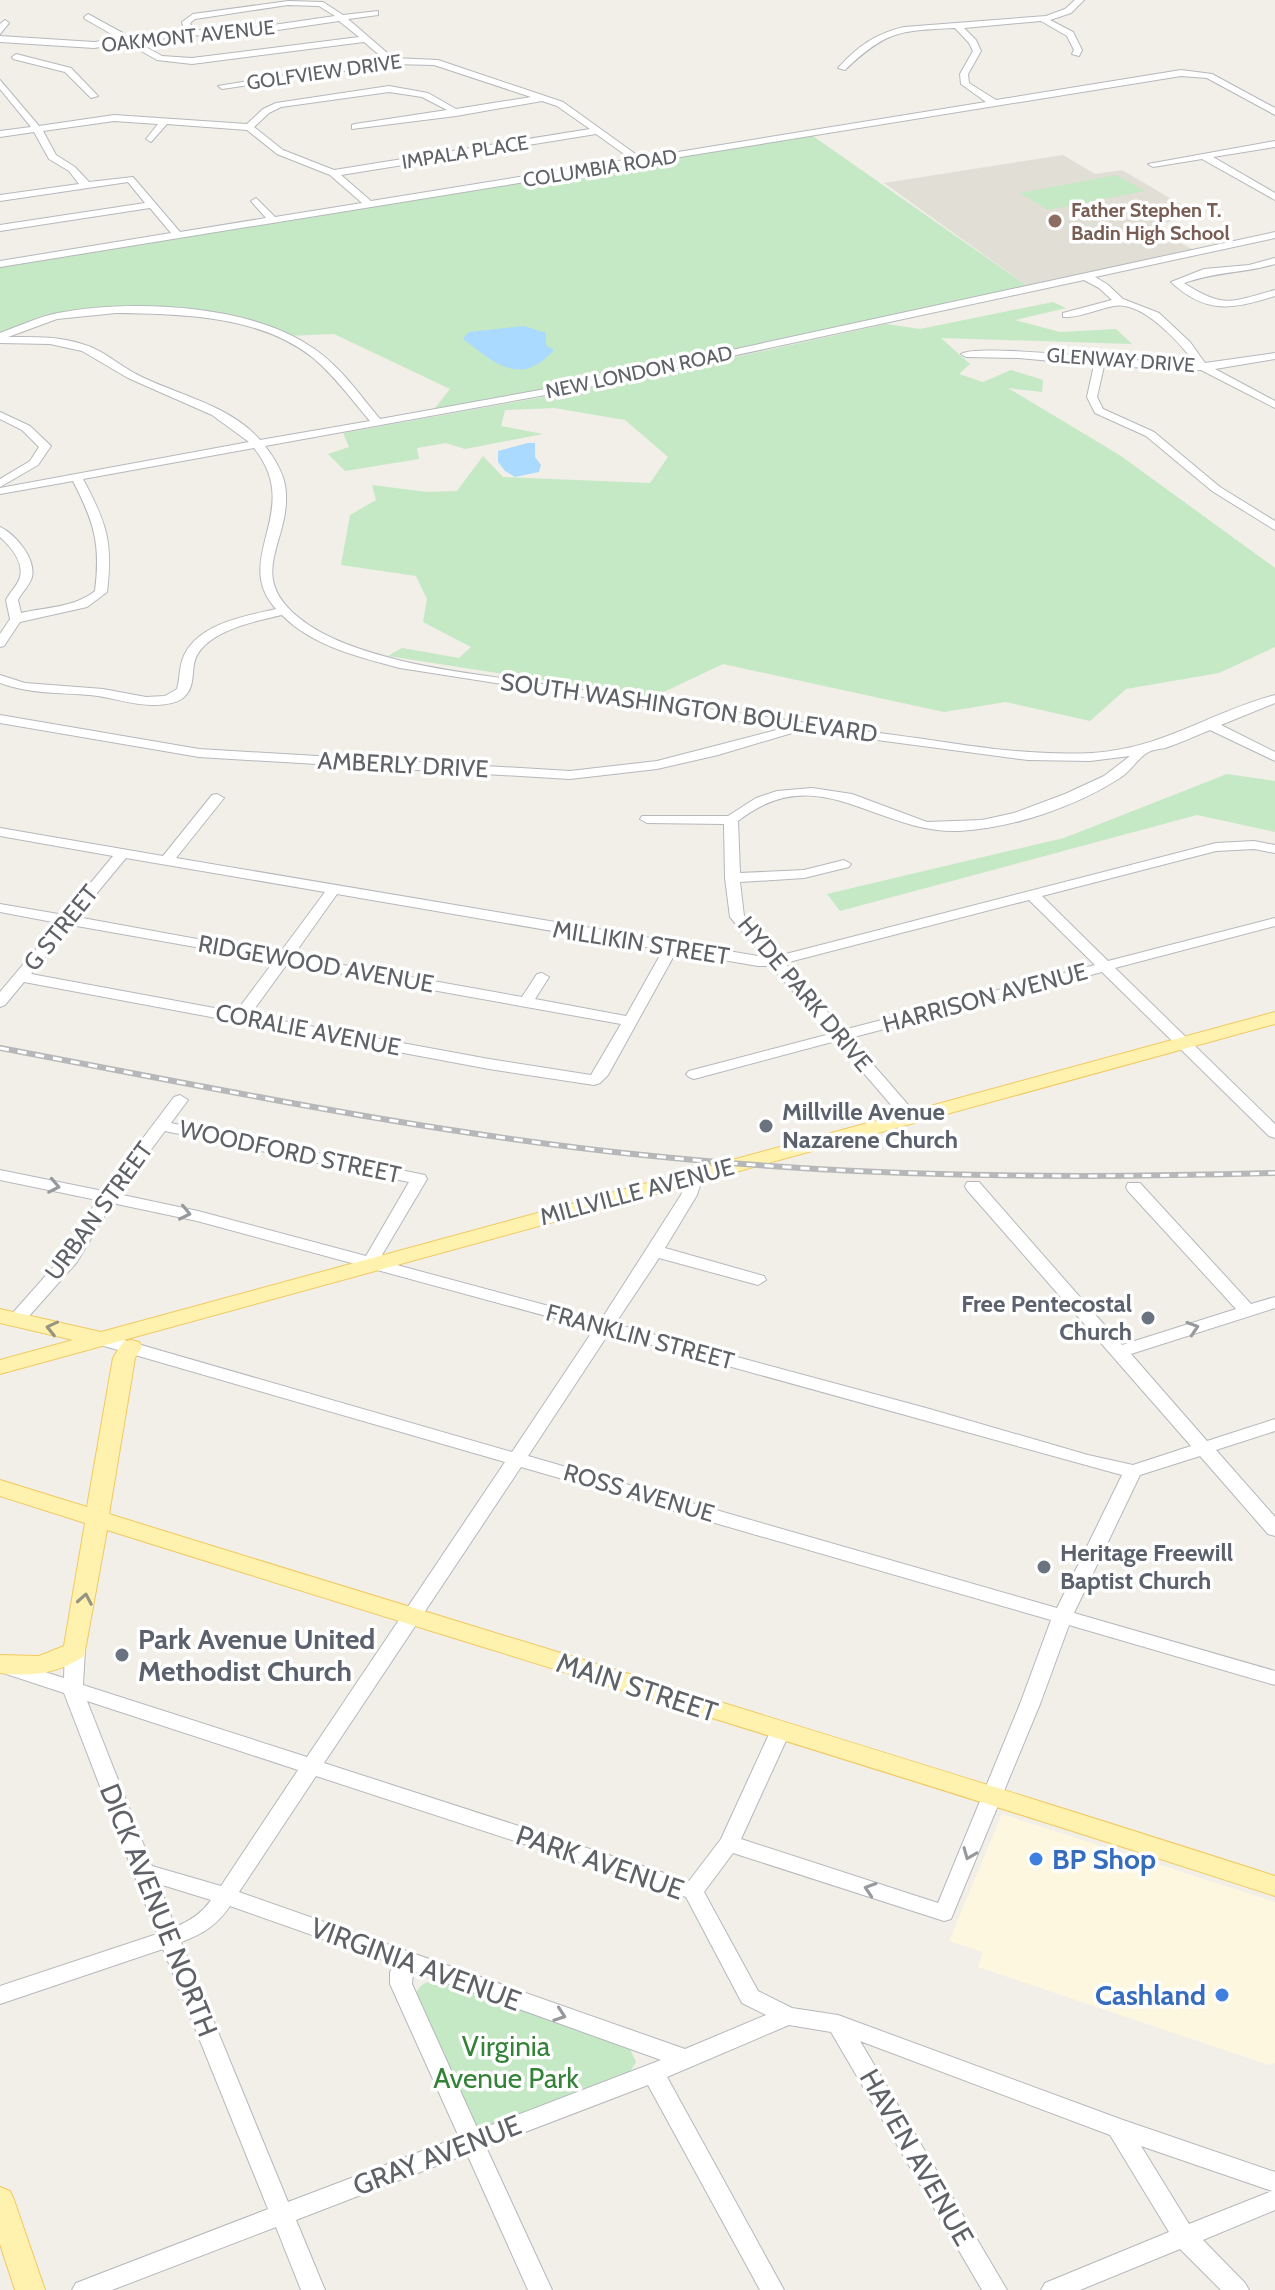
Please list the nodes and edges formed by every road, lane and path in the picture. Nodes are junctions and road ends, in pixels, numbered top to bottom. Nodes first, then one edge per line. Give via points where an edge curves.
1 (1080, 0) edge
2 (375, 13) dead end
3 (88, 17) dead end
4 (341, 18) junction
5 (1044, 20) junction
6 (957, 25) junction
7 (189, 32) junction
8 (0, 39) edge
9 (366, 39) junction
10 (129, 40) junction
11 (33, 43) junction
12 (1076, 54) dead end
13 (391, 61) junction
14 (842, 68) dead end
15 (0, 83) edge
16 (222, 86) dead end
17 (94, 96) dead end
18 (545, 97) junction
19 (994, 103) junction
20 (1275, 112) edge
21 (456, 113) junction
22 (164, 122) junction
23 (249, 127) junction
24 (355, 127) dead end
25 (37, 129) junction
26 (597, 131) junction
27 (0, 134) edge
28 (151, 139) dead end
29 (1275, 144) edge
30 (1204, 156) junction
31 (641, 162) junction
32 (1153, 164) dead end
33 (333, 173) junction
34 (85, 184) junction
35 (1275, 197) edge
36 (0, 198) edge
37 (256, 201) dead end
38 (152, 205) junction
39 (370, 205) junction
40 (274, 221) junction
41 (0, 228) edge
42 (1275, 235) edge
43 (178, 236) junction
44 (1275, 261) edge
45 (0, 264) edge
46 (1085, 276) junction
47 (1275, 293) edge
48 (1119, 301) junction
49 (240, 308) dead end
50 (227, 309) dead end
51 (1067, 315) dead end
52 (6, 337) edge
53 (966, 354) dead end
54 (1275, 356) edge
55 (1100, 361) junction
56 (1202, 366) junction
57 (1275, 405) edge
58 (0, 415) edge
59 (378, 423) junction
60 (257, 445) junction
61 (77, 478) junction
62 (0, 484) edge
63 (0, 491) edge
64 (1275, 526) edge
65 (0, 531) edge
66 (285, 610) junction
67 (14, 612) junction
68 (0, 643) edge
69 (0, 679) edge
70 (1275, 699) edge
71 (0, 719) edge
72 (1211, 725) junction
73 (803, 727) junction
74 (1141, 751) junction
75 (1275, 757) edge
76 (217, 798) dead end
77 (647, 819) dead end
78 (731, 820) junction
79 (0, 832) edge
80 (1275, 849) edge
81 (122, 854) junction
82 (167, 860) junction
83 (844, 864) dead end
84 (732, 878) junction
85 (334, 889) junction
86 (1033, 896) junction
87 (0, 908) edge
88 (69, 920) junction
89 (1275, 922) edge
90 (671, 949) junction
91 (284, 958) junction
92 (775, 961) junction
93 (1104, 967) junction
94 (21, 977) junction
95 (542, 977) dead end
96 (0, 1002) edge
97 (526, 1002) junction
98 (240, 1018) junction
99 (1275, 1018) edge
100 (631, 1021) junction
101 (839, 1036) junction
102 (1183, 1044) junction
103 (694, 1074) dead end
104 (180, 1100) dead end
105 (911, 1118) junction
106 (161, 1126) junction
107 (1275, 1133) edge
108 (0, 1175) edge
109 (695, 1176) junction
110 (973, 1186) dead end
111 (1134, 1187) dead end
112 (108, 1196) junction
113 (655, 1251) junction
114 (374, 1264) junction
115 (758, 1280) dead end
116 (1275, 1302) edge
117 (1248, 1311) junction
118 (8, 1318) edge
119 (602, 1327) junction
120 (103, 1340) junction
121 (131, 1347) junction
122 (1118, 1352) junction
123 (0, 1367) edge
124 (1275, 1425) edge
125 (1203, 1448) junction
126 (516, 1457) junction
127 (1133, 1471) junction
128 (0, 1488) edge
129 (98, 1517) junction
130 (1275, 1529) edge
131 (410, 1615) junction
132 (1062, 1617) junction
133 (75, 1650) junction
134 (0, 1665) edge
135 (24, 1674) junction
136 (1275, 1678) edge
137 (0, 1681) edge
138 (73, 1690) junction
139 (780, 1732) junction
140 (310, 1766) junction
141 (994, 1795) junction
142 (729, 1843) junction
143 (144, 1872) junction
144 (1275, 1886) edge
145 (693, 1891) junction
146 (224, 1895) junction
147 (169, 1938) junction
148 (407, 1962) junction
149 (0, 1995) edge
150 (788, 2016) junction
151 (838, 2024) junction
152 (686, 2059) junction
153 (653, 2073) junction
154 (1118, 2128) junction
155 (472, 2142) junction
156 (1275, 2182) edge
157 (0, 2200) edge
158 (1275, 2200) edge
159 (282, 2213) junction
160 (1184, 2237) junction
161 (30, 2290) edge
162 (84, 2290) edge
163 (313, 2290) edge
164 (540, 2290) edge
165 (772, 2290) edge
166 (995, 2290) edge
167 (1053, 2290) edge
168 (1237, 2290) edge

1 - 5 street via 1072,10
2 - 4 street, OAKMONT AVENUE
3 - 10 street
4 - 7 street, OAKMONT AVENUE via 231,34
4 - 7 street via 320,4 288,3 193,17 186,22
4 - 9 street
5 - 6 street
5 - 12 street via 1070,34
6 - 14 street via 886,33
6 - 19 street via 977,51 964,74 965,84
7 - 10 street, OAKMONT AVENUE
8 - 11 street, OAKMONT AVENUE
9 - 10 street via 183,62 160,58
9 - 13 street
10 - 11 street, OAKMONT AVENUE via 81,46
11 - 17 street via 12,59 68,70
13 - 16 street, GOLFVIEW DRIVE
13 - 18 street, GOLFVIEW DRIVE via 435,62
15 - 25 street
18 - 21 street
18 - 26 street, GOLFVIEW DRIVE
19 - 20 street, COLUMBIA ROAD via 1200,73
19 - 31 street, COLUMBIA ROAD
21 - 23 street via 443,102 389,89 279,105
21 - 24 street
22 - 23 street
22 - 25 street via 114,118
22 - 28 street
23 - 33 street via 280,152
25 - 27 street
25 - 34 street via 52,157
26 - 31 street, GOLFVIEW DRIVE
26 - 33 street, IMPALA PLACE
29 - 30 street
30 - 32 street
30 - 35 street
31 - 39 street, COLUMBIA ROAD
33 - 39 street
34 - 36 street
34 - 38 street via 130,179
37 - 40 street
38 - 41 street
38 - 43 street
39 - 40 street, COLUMBIA ROAD
40 - 43 street, COLUMBIA ROAD
42 - 46 street, NEW LONDON ROAD
43 - 45 street, COLUMBIA ROAD
44 - 47 street via 1176,282 1206,303 1226,307
46 - 48 street
46 - 59 street, NEW LONDON ROAD via 688,363
48 - 51 street
48 - 56 street via 1155,315
49 - 50 street
52 - 59 street via 42,319 71,313 158,312 236,319 309,349
52 - 60 street, SOUTH WASHINGTON BOULEVARD via 90,351 211,409
53 - 55 street, GLENWAY DRIVE
54 - 56 street, GLENWAY DRIVE
55 - 56 street, GLENWAY DRIVE
55 - 64 street via 1092,397 1099,411 1150,434 1216,489
56 - 57 street
58 - 62 street via 26,428 45,446 34,463
59 - 60 street, NEW LONDON ROAD
60 - 61 street, NEW LONDON ROAD
60 - 66 street, SOUTH WASHINGTON BOULEVARD via 280,487 280,515 266,557 272,591
61 - 63 street, NEW LONDON ROAD
61 - 67 street via 105,541 101,592 79,605
65 - 67 street via 26,565 24,582 14,594
66 - 69 street via 210,634 189,655 180,694 169,699 37,689
66 - 73 street, SOUTH WASHINGTON BOULEVARD via 322,639 401,664
67 - 68 street
70 - 72 street, SOUTH WASHINGTON BOULEVARD
71 - 73 street, AMBERLY DRIVE via 199,753 570,775 676,763
72 - 74 street, SOUTH WASHINGTON BOULEVARD
72 - 75 street
73 - 74 street, SOUTH WASHINGTON BOULEVARD via 1040,757
74 - 78 street via 1132,764 1088,790 1047,807 970,826 912,823 864,802 810,792 764,798
76 - 82 street
77 - 78 street
78 - 84 street, HYDE PARK DRIVE
79 - 81 street, MILLIKIN STREET
80 - 86 street, MILLIKIN STREET via 1216,847
81 - 82 street, MILLIKIN STREET
81 - 88 street, G STREET
82 - 85 street, MILLIKIN STREET
83 - 84 street via 804,874
84 - 92 street, HYDE PARK DRIVE via 737,917
85 - 90 street, MILLIKIN STREET
85 - 91 street
86 - 92 street, MILLIKIN STREET
86 - 93 street
87 - 88 street, RIDGEWOOD AVENUE
88 - 91 street, RIDGEWOOD AVENUE
88 - 94 street, G STREET
89 - 93 street, HARRISON AVENUE
90 - 92 street, MILLIKIN STREET
90 - 100 street
91 - 97 street, RIDGEWOOD AVENUE
91 - 98 street
92 - 101 street, HYDE PARK DRIVE
93 - 101 street, HARRISON AVENUE
93 - 102 street
94 - 96 street, G STREET
94 - 98 street, CORALIE AVENUE
95 - 97 street
97 - 100 street, RIDGEWOOD AVENUE
98 - 100 street, CORALIE AVENUE via 594,1080
99 - 102 main road, MILLVILLE AVENUE
101 - 103 street, HARRISON AVENUE
101 - 105 street, HYDE PARK DRIVE
102 - 105 main road, MILLVILLE AVENUE
102 - 107 street
104 - 106 street, URBAN STREET
105 - 109 main road, MILLVILLE AVENUE
106 - 112 street, URBAN STREET
106 - 114 street, WOODFORD STREET via 419,1179 374,1255
108 -> 112 street, FRANKLIN STREET
109 - 113 street
109 - 114 main road, MILLVILLE AVENUE
110 - 122 street
111 - 117 street
112 -> 114 street, FRANKLIN STREET
112 - 118 street, URBAN STREET via 71,1258
113 - 115 street
113 - 119 street
114 - 119 street, FRANKLIN STREET
114 - 120 main road, MILLVILLE AVENUE
116 - 117 street
122 -> 117 street
120 -> 118 main road, ROSS AVENUE
119 - 126 street
119 - 127 street, FRANKLIN STREET
120 - 121 street, ROSS AVENUE
120 - 123 main road, MILLVILLE AVENUE
121 - 126 street, ROSS AVENUE
121 - 129 main road, DICK AVENUE NORTH via 124,1358
122 - 125 street
124 - 125 street
125 - 127 street
125 - 130 street
126 - 131 street
126 - 132 street, ROSS AVENUE
127 - 132 street
128 - 129 main road, MAIN STREET
129 - 131 main road, MAIN STREET
133 -> 129 main road, DICK AVENUE NORTH
131 - 139 main road, MAIN STREET
131 - 140 street
132 - 136 street, ROSS AVENUE
132 - 141 street
133 - 134 main road via 43,1665
133 - 138 street, DICK AVENUE NORTH
134 - 135 street, PARK AVENUE
135 - 137 street
135 - 138 street, PARK AVENUE
138 - 140 street, PARK AVENUE
138 - 143 street, DICK AVENUE NORTH
139 - 141 main road, MAIN STREET
139 - 142 street
140 - 145 street, PARK AVENUE
140 - 146 street
141 -> 142 street via 944,1913
141 - 144 main road, MAIN STREET
142 - 145 street
143 - 146 street, VIRGINIA AVENUE
143 - 147 street, DICK AVENUE NORTH
145 - 150 street, PARK AVENUE via 750,1997
146 - 147 street via 197,1927
146 - 148 street, VIRGINIA AVENUE
147 - 149 street
147 - 159 street, DICK AVENUE NORTH
148 -> 152 street, VIRGINIA AVENUE
148 - 155 street via 401,1984
150 - 151 street, PARK AVENUE
150 - 152 street, GRAY AVENUE
151 - 154 street, PARK AVENUE
151 - 166 street, HAVEN AVENUE
152 - 153 street, GRAY AVENUE
153 - 155 street, GRAY AVENUE
153 - 165 street
154 - 156 street, PARK AVENUE
154 - 160 street
155 - 159 street, GRAY AVENUE
155 - 164 street
157 - 161 main road
158 - 160 street
159 - 162 street, GRAY AVENUE
159 - 163 street, DICK AVENUE NORTH
160 - 167 street
160 - 168 street

